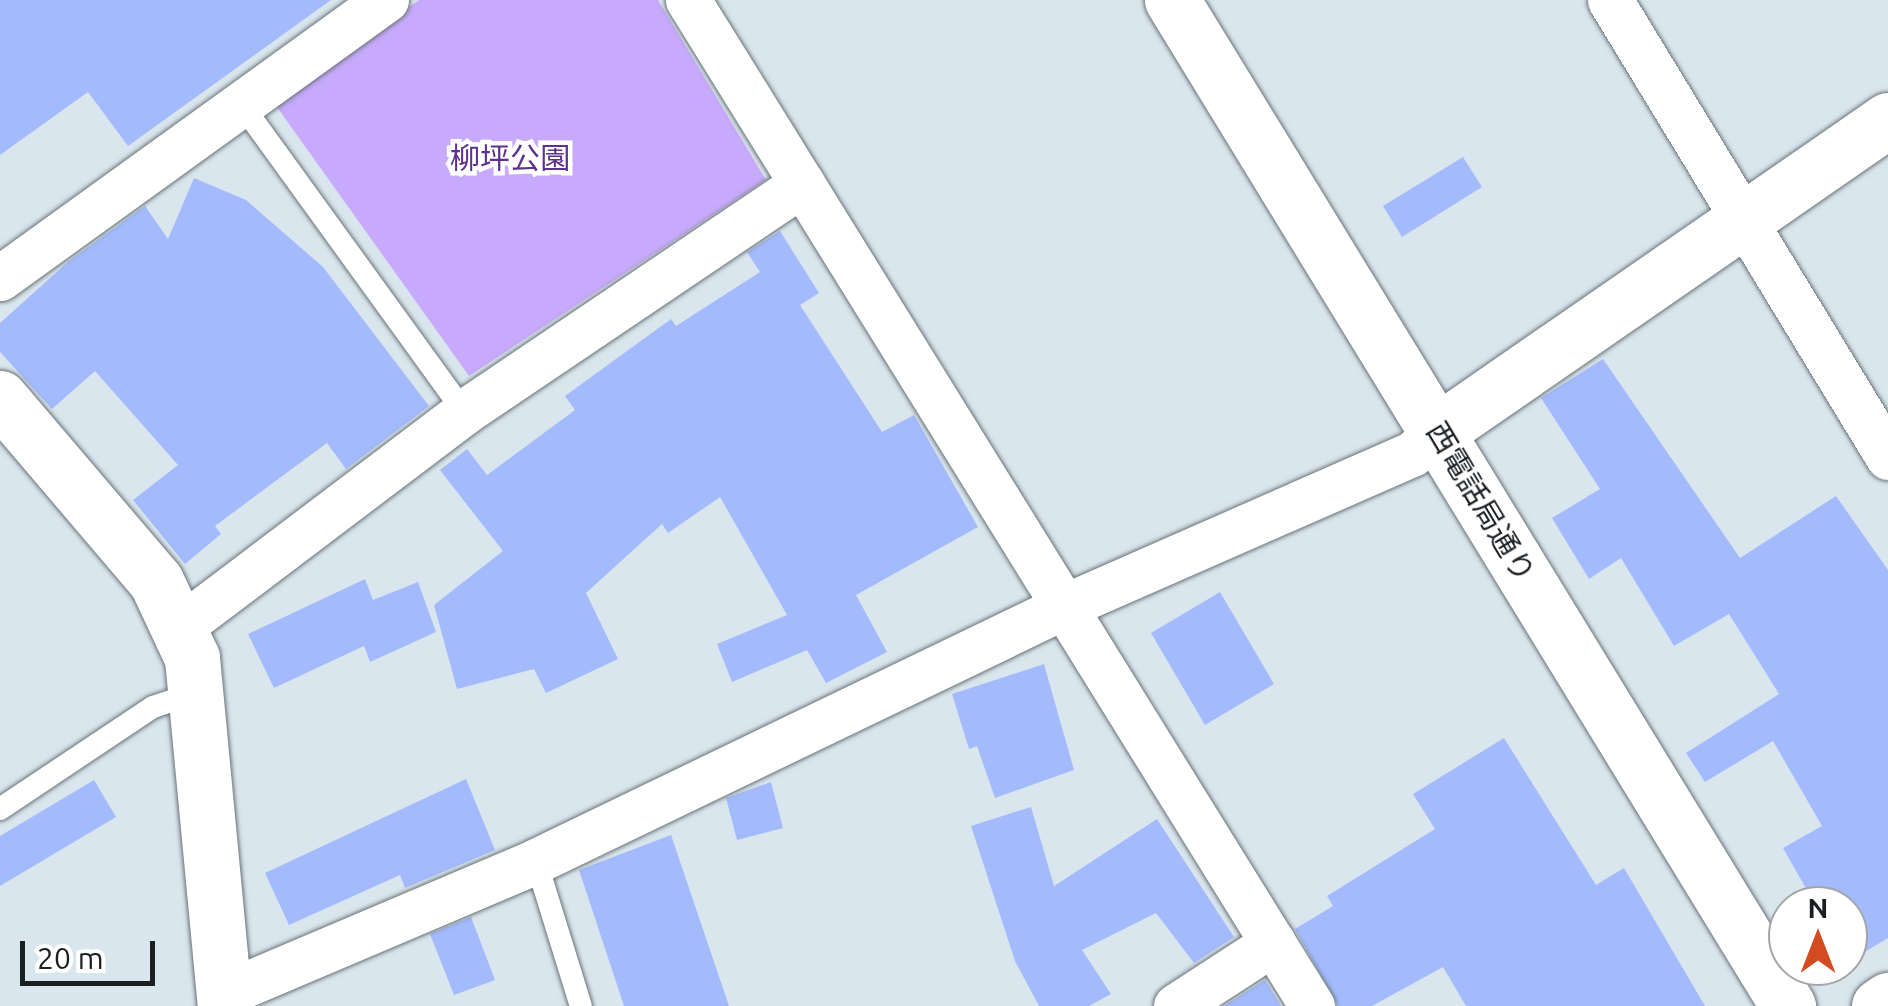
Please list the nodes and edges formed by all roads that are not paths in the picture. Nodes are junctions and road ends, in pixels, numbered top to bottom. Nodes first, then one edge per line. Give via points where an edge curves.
1 (386, 0) edge
2 (688, 0) edge
3 (1172, 0) edge
4 (1610, 0) edge
5 (242, 104) junction
6 (1888, 120) edge
7 (802, 184) junction
8 (1743, 221) junction
9 (0, 278) edge
10 (0, 398) edge
11 (464, 412) junction
12 (1438, 431) junction
13 (1888, 457) edge
14 (1063, 607) junction
15 (180, 627) junction
16 (198, 692) junction
17 (0, 808) edge
18 (536, 861) junction
19 (1273, 943) junction
20 (1888, 1000) edge
21 (223, 1001) edge
22 (581, 1006) edge
23 (1176, 1006) edge
24 (1312, 1006) edge
25 (1788, 1006) edge
26 (1878, 1006) edge

1 - 5 street
2 - 7 street
3 - 12 street, 西電話局通り
4 - 8 street
5 - 9 street
5 - 11 lane
6 - 8 street
7 - 11 street
7 - 14 street
8 - 12 street
8 - 13 street
10 - 15 street via 123,537
11 - 15 street
12 - 14 street via 1412,454
12 - 25 street, 西電話局通り
14 - 18 street
14 - 19 street
15 - 16 street
16 - 17 lane via 154,707
16 - 21 street
18 - 21 street
18 - 22 lane
19 - 23 street
19 - 24 street
20 - 26 street

